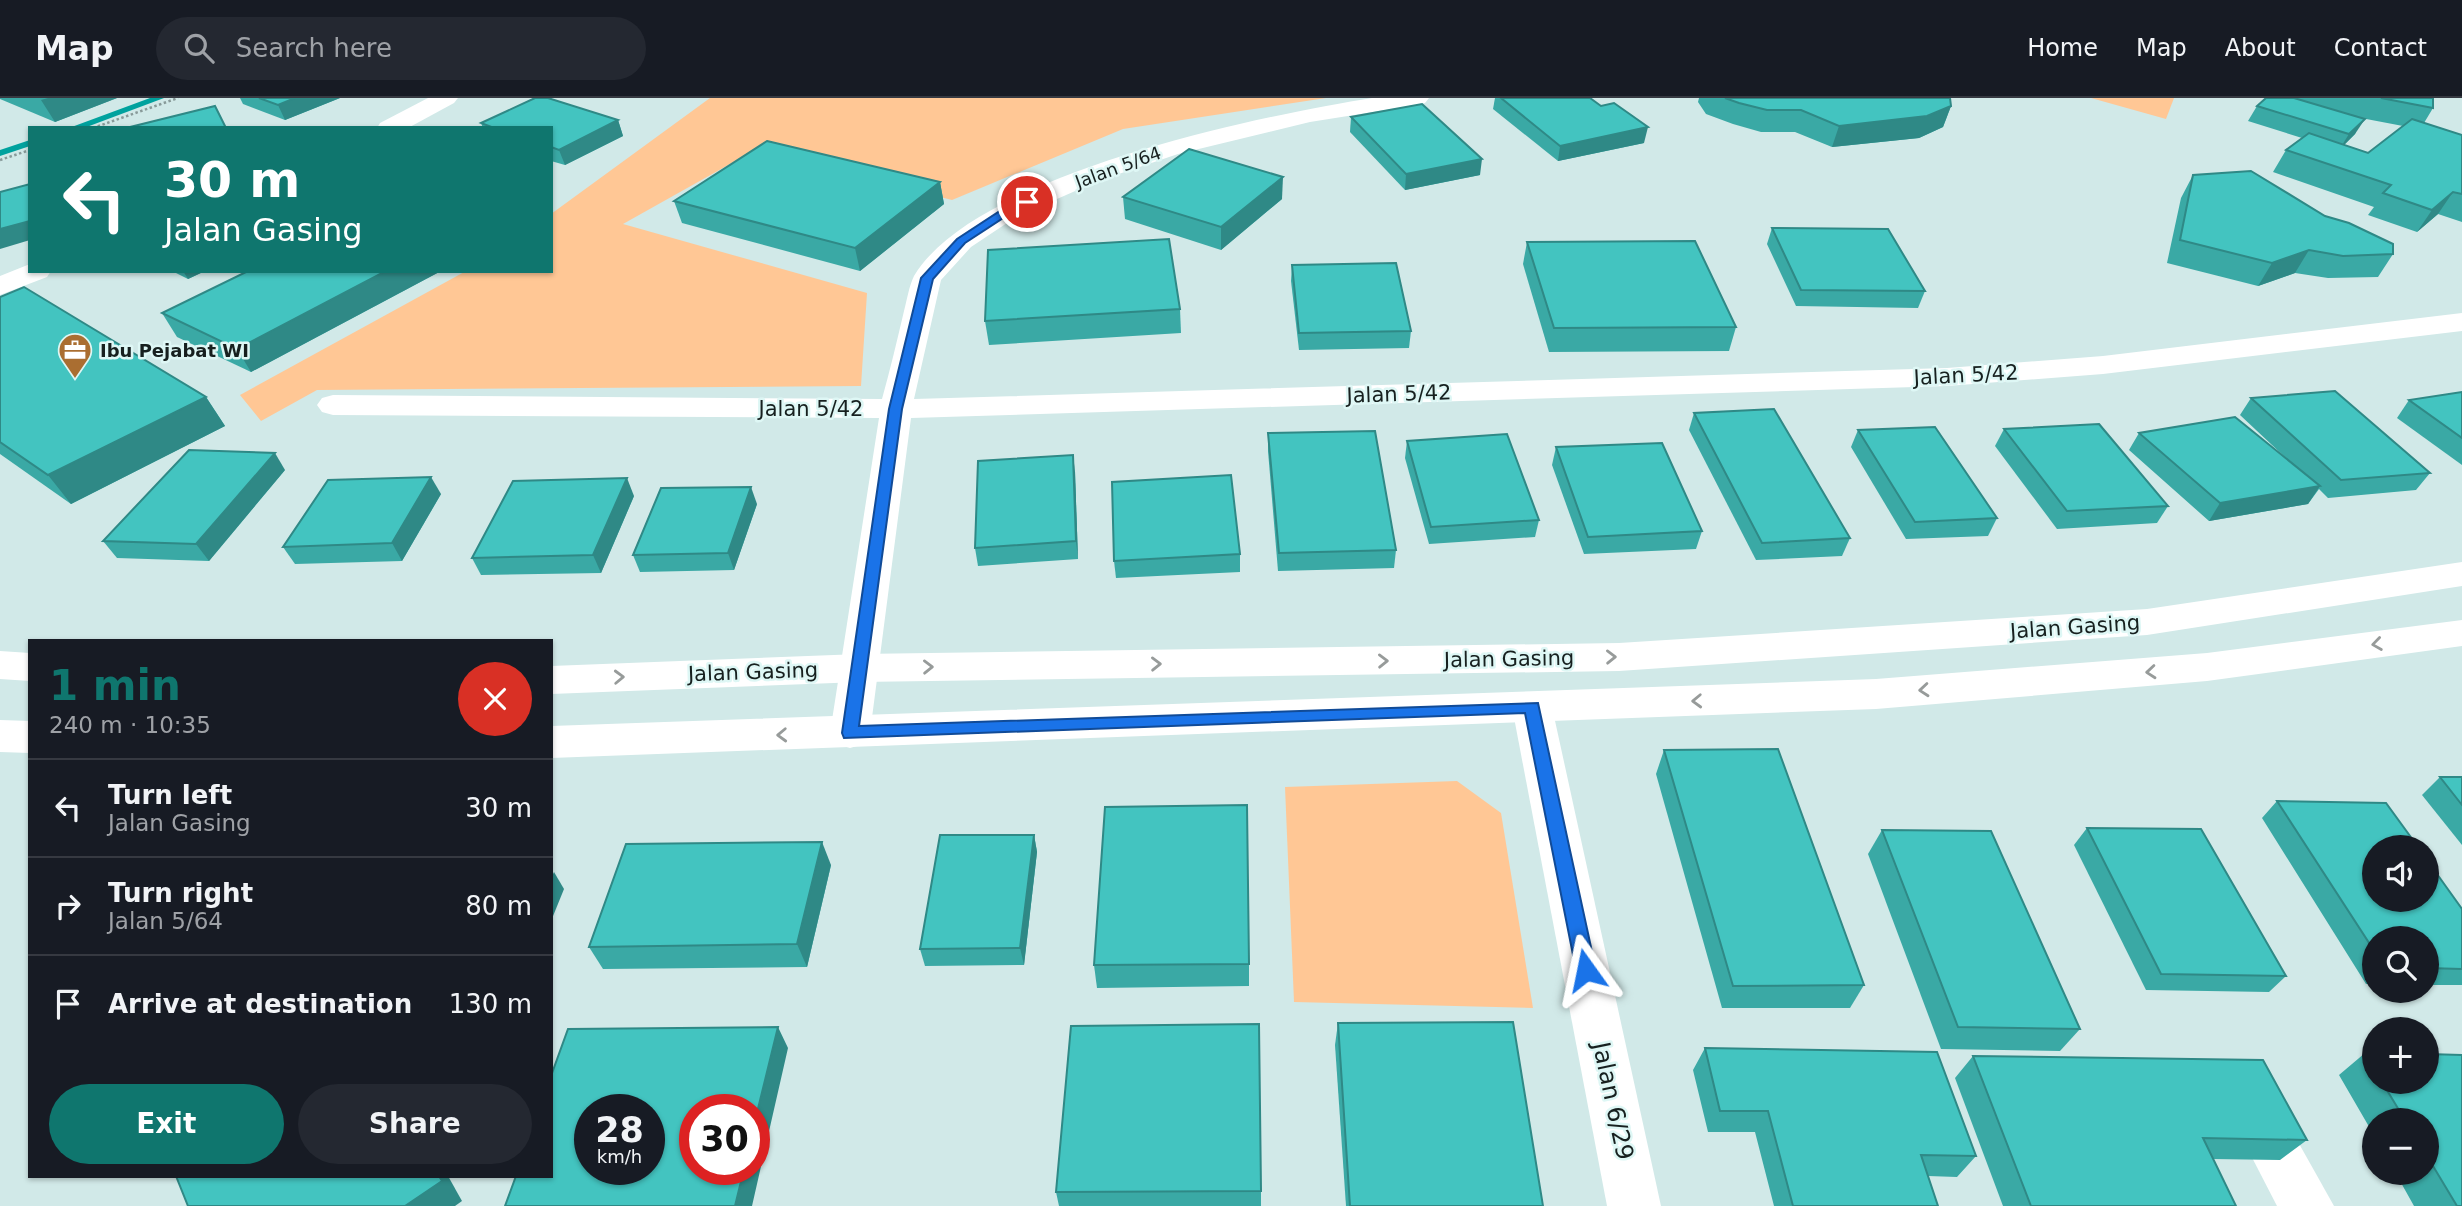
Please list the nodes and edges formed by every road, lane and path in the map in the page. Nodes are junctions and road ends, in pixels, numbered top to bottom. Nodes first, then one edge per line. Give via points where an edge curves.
1 (178, 98) edge
2 (446, 98) edge
3 (1417, 98) edge
4 (99, 126) edge
5 (393, 126) edge
6 (28, 151) edge
7 (0, 160) edge
8 (32, 273) edge
9 (0, 286) edge
10 (2462, 322) edge
11 (333, 405) dead end
12 (896, 409) junction
13 (2462, 574) edge
14 (2456, 633) edge
15 (0, 666) edge
16 (28, 667) edge
17 (860, 668) junction
18 (553, 680) edge
19 (1532, 707) junction
20 (850, 733) junction
21 (0, 736) edge
22 (28, 737) edge
23 (553, 742) edge
24 (2270, 1142) edge
25 (1634, 1206) edge
26 (2307, 1206) edge

1 - 4 path
2 - 5 street
3 - 12 street, Jalan 5/64 via 1310,115 1170,149 1089,176 1007,211 961,241 927,278
6 - 7 path
8 - 9 street
10 - 12 street, Jalan 5/42 via 2103,365 1947,377
11 - 12 street, Jalan 5/42
12 - 17 street, Jalan 5/64
17 -> 13 street, Jalan Gasing via 1619,657 2147,622
14 -> 19 street via 2207,667 1890,693
15 - 16 street
18 -> 17 street, Jalan Gasing
17 - 20 street, Jalan 5/64
19 - 20 street
19 - 25 street, Jalan 6/29
20 -> 23 street
21 - 22 street
24 - 26 street

